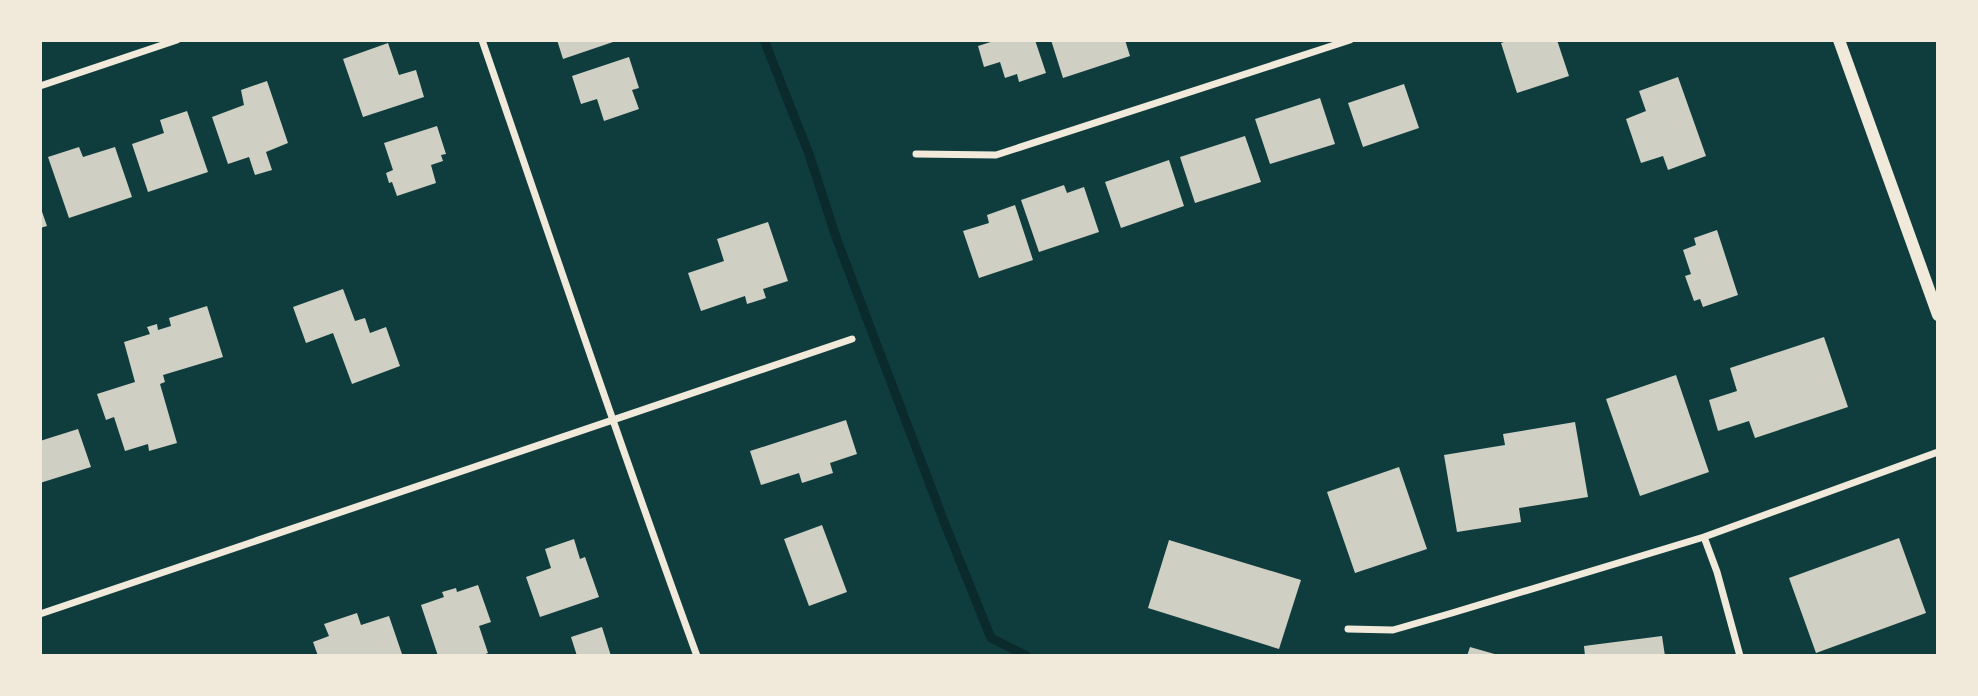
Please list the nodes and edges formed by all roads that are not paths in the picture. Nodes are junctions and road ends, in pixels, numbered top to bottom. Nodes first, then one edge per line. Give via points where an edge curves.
1 (177, 40) edge
2 (482, 40) edge
3 (1350, 40) edge
4 (1839, 40) edge
5 (40, 86) edge
6 (916, 154) dead end
7 (1938, 315) edge
8 (852, 338) dead end
9 (614, 419) junction
10 (1938, 452) edge
11 (1704, 537) junction
12 (40, 614) edge
13 (1348, 629) dead end
14 (697, 656) edge
15 (1740, 656) edge

1 - 5 street
2 - 9 street
3 - 6 street via 996,155
4 - 7 street
8 - 9 street
9 - 12 street
9 - 14 street
10 - 11 street
11 - 13 street via 1393,631
11 - 15 street

